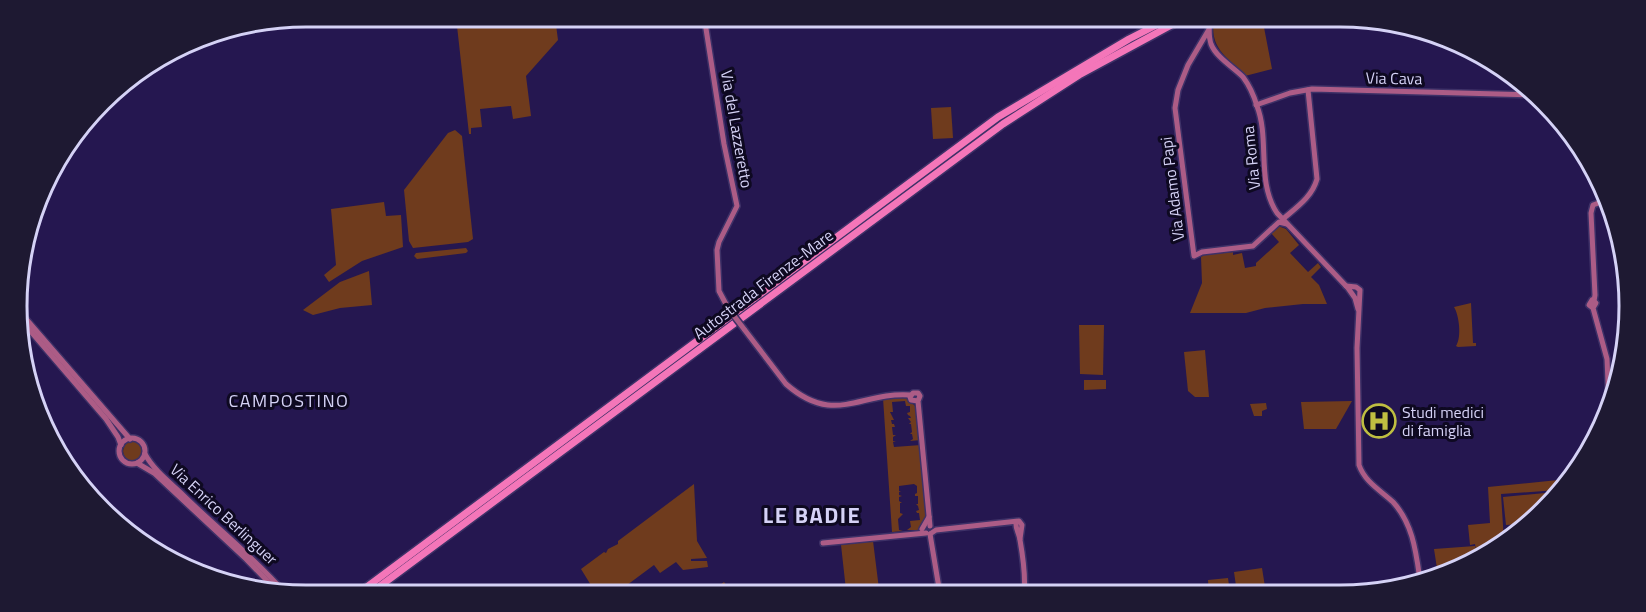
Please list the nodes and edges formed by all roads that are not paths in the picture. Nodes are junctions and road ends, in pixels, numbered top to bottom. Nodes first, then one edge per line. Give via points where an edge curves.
1 (706, 27) edge
2 (1153, 27) edge
3 (1167, 27) edge
4 (1209, 29) joint
5 (1198, 48) junction
6 (1214, 48) junction
7 (1308, 90) junction
8 (1522, 95) edge
9 (1256, 105) junction
10 (1599, 203) edge
11 (1281, 220) junction
12 (28, 321) edge
13 (28, 328) edge
14 (1608, 382) edge
15 (130, 439) junction
16 (121, 445) junction
17 (145, 454) junction
18 (137, 463) junction
19 (929, 530) junction
20 (823, 543) dead end
21 (1419, 573) edge
22 (269, 583) edge
23 (276, 583) edge
24 (369, 585) edge
25 (381, 585) edge
26 (938, 585) edge
27 (1025, 585) edge

1 - 19 street, Via del Lazzeretto, bridge via 737,206 717,250 719,291 786,384 812,401 843,406 883,396 919,394
2 - 24 highway, Autostrada Firenze-Mare via 998,117
3 - 25 highway, Autostrada Firenze-Mare via 1078,75 1003,124
4 - 5 street, Via Adamo Papi
4 - 6 street, Via Roma
5 - 6 street
5 - 11 street, Via Adamo Papi via 1178,90 1175,108 1194,256 1253,246
6 - 9 street, Via Roma via 1245,80
7 - 8 street, Via Cava
7 - 9 street, Via Cava
7 - 11 street via 1317,178 1308,197
9 - 11 street, Via Roma via 1261,120 1267,190
10 - 14 street via 1592,209 1596,303 1593,308 1607,359
11 - 21 street, Via Roma via 1354,292 1358,309 1359,465 1409,526
12 - 15 street, Via Enrico Berlinguer
13 - 16 street, Via Enrico Berlinguer via 106,419
15 - 16 street
15 - 17 street, Via Enrico Berlinguer via 142,443
16 - 18 street, Via Enrico Berlinguer via 123,460
17 - 18 street
17 - 23 street, Via Enrico Berlinguer via 165,478
18 - 22 street, Via Enrico Berlinguer via 154,473
19 - 20 street
19 - 26 street
19 - 27 street via 1007,522 1017,526

